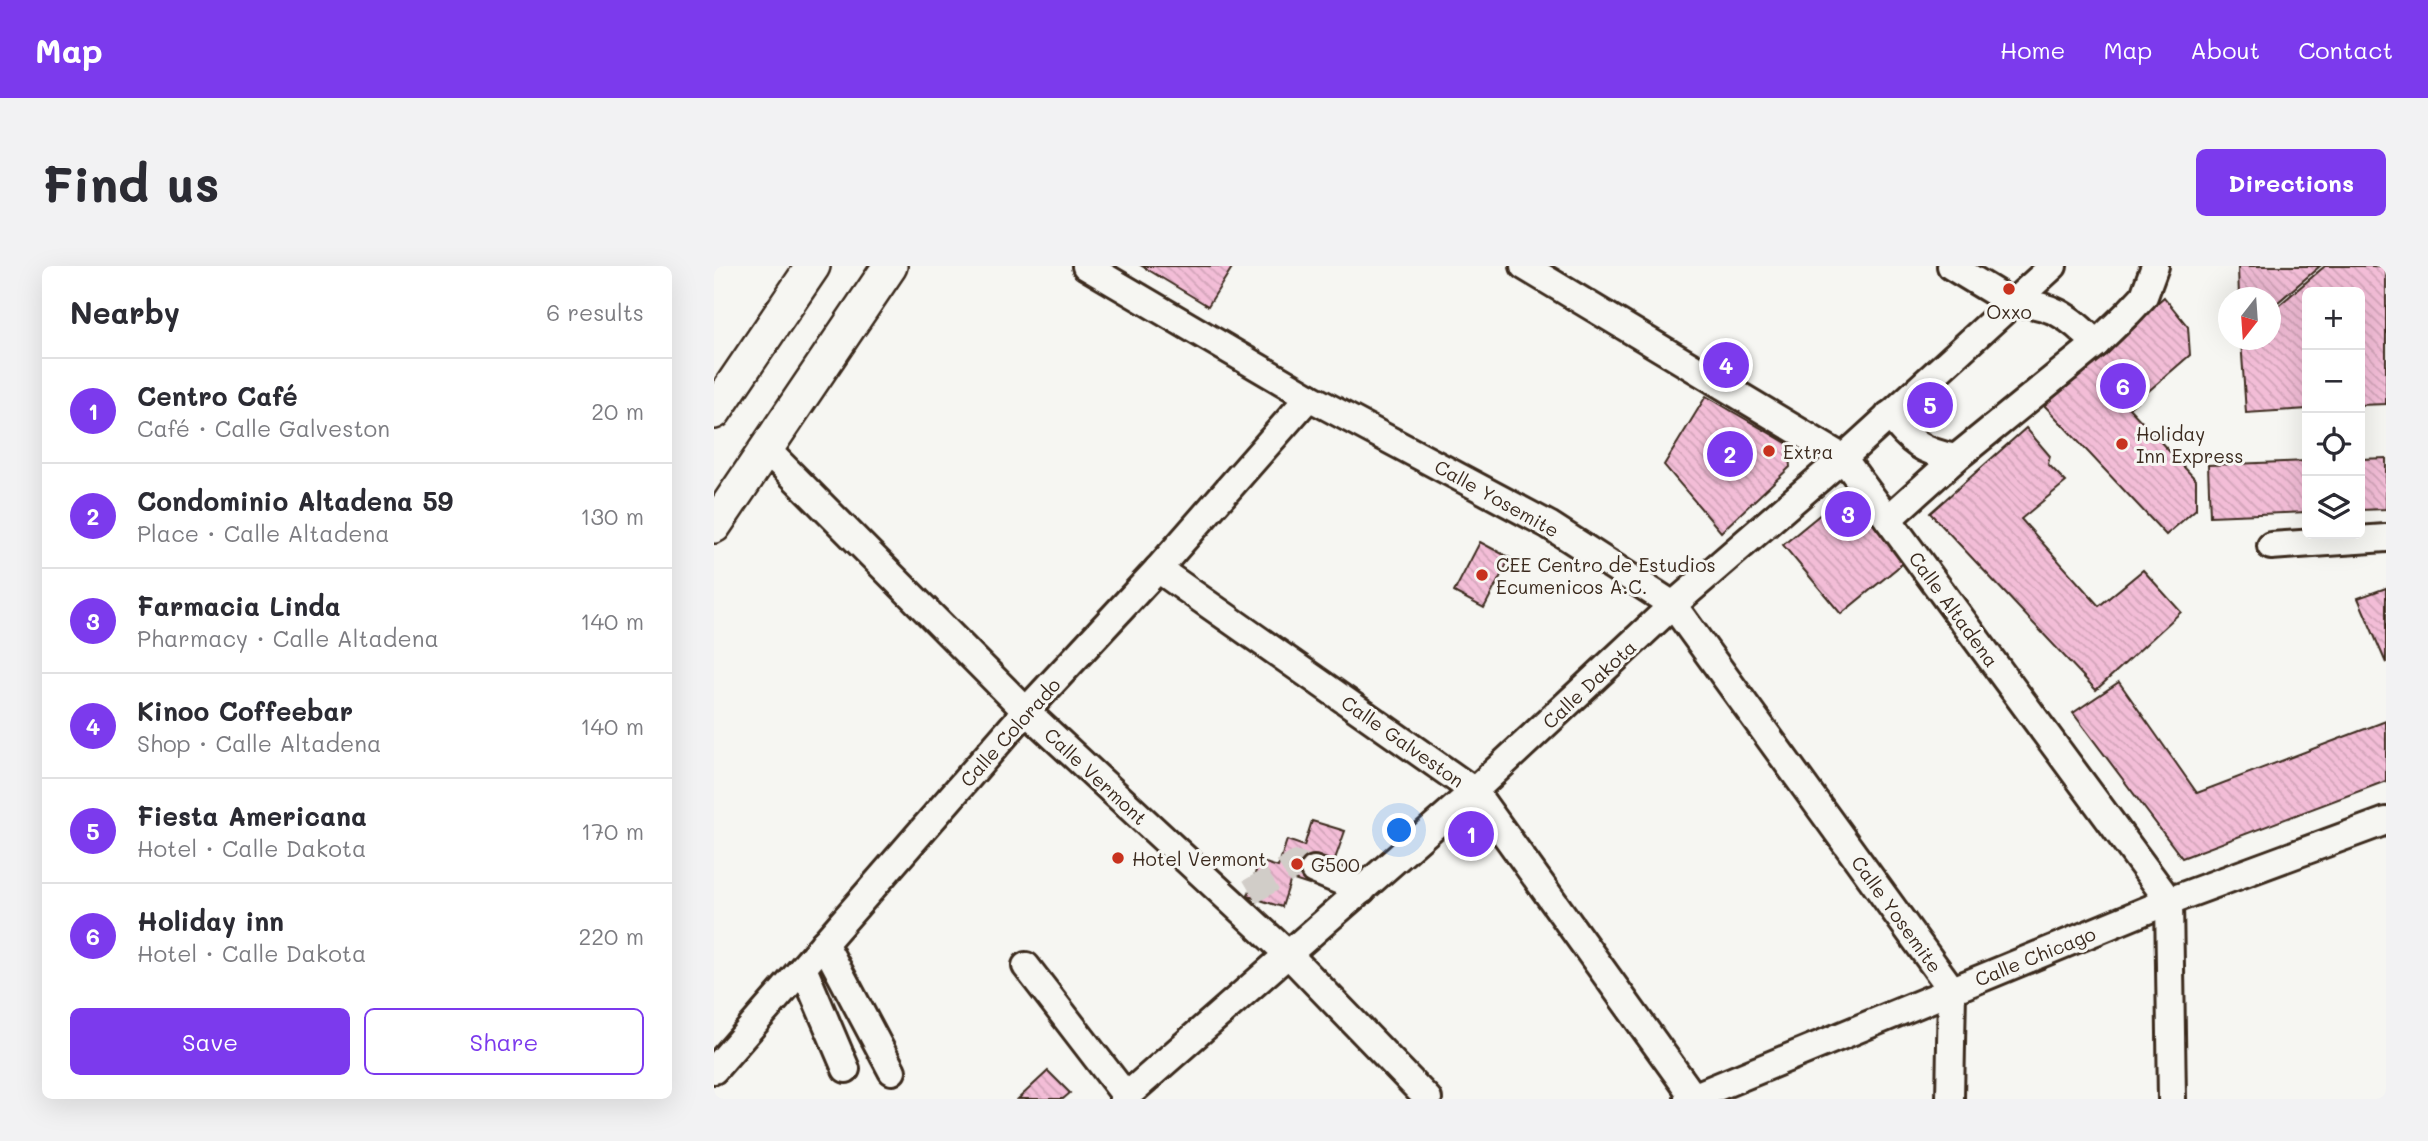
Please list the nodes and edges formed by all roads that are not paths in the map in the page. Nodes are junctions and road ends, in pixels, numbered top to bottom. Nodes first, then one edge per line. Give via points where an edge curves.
1 (813, 266) edge
2 (890, 266) edge
3 (1086, 266) edge
4 (1524, 266) edge
5 (1951, 266) edge
6 (2053, 266) edge
7 (2155, 266) edge
8 (2012, 303) junction
9 (2096, 344) junction
10 (1309, 397) junction
11 (714, 412) edge
12 (1889, 415) junction
13 (766, 449) junction
14 (1843, 458) junction
15 (1956, 458) junction
16 (1888, 519) junction
17 (714, 526) edge
18 (2386, 538) edge
19 (2271, 546) dead end
20 (1158, 569) junction
21 (1673, 605) junction
22 (1026, 711) junction
23 (1474, 791) junction
24 (2386, 821) edge
25 (1314, 870) tunnel mouth
26 (1362, 890) junction
27 (2169, 901) junction
28 (824, 943) junction
29 (1289, 955) junction
30 (1026, 966) dead end
31 (803, 968) junction
32 (1952, 990) junction
33 (846, 1069) dead end
34 (714, 1070) edge
35 (892, 1071) dead end
36 (1125, 1097) edge
37 (1693, 1098) edge
38 (1428, 1099) edge
39 (1950, 1099) edge
40 (2172, 1099) edge

1 - 11 main road
2 - 13 main road
3 - 10 street, Calle Yosemite
4 - 14 street, Calle Altadena
5 - 8 street
6 - 8 street, Calle Dakota
7 - 9 street via 2144,296
8 - 9 street via 2038,303 2055,311 2079,325
8 - 12 street, Calle Dakota
9 - 15 street
10 - 20 street, Calle Colorado
10 - 21 street, Calle Yosemite via 1549,525
12 - 14 street, Calle Dakota
12 - 15 street via 1915,446
13 - 17 main road
13 - 22 street, Calle Vermont
14 - 16 street, Calle Altadena
14 - 21 street, Calle Dakota
15 - 16 street
16 - 27 street, Calle Altadena
18 - 19 street
20 - 22 street, Calle Colorado
20 - 23 street, Calle Galveston
21 - 23 street, Calle Dakota
21 - 32 street, Calle Yosemite
22 - 28 street, Calle Colorado
22 - 29 street, Calle Vermont via 1241,897
23 - 26 street, Calle Dakota
23 - 37 street, Calle Galveston
24 - 27 street, Calle Chicago
25 - 26 street
26 - 29 street, Calle Dakota
27 - 32 street, Calle Chicago
27 - 40 street
28 - 31 street, Calle Colorado
28 - 35 street
29 - 36 street, Calle Dakota
29 - 38 street, Calle Vermont
30 - 36 street
31 - 33 street
31 - 34 street, Calle Colorado
32 - 37 street, Calle Chicago
32 - 39 street

